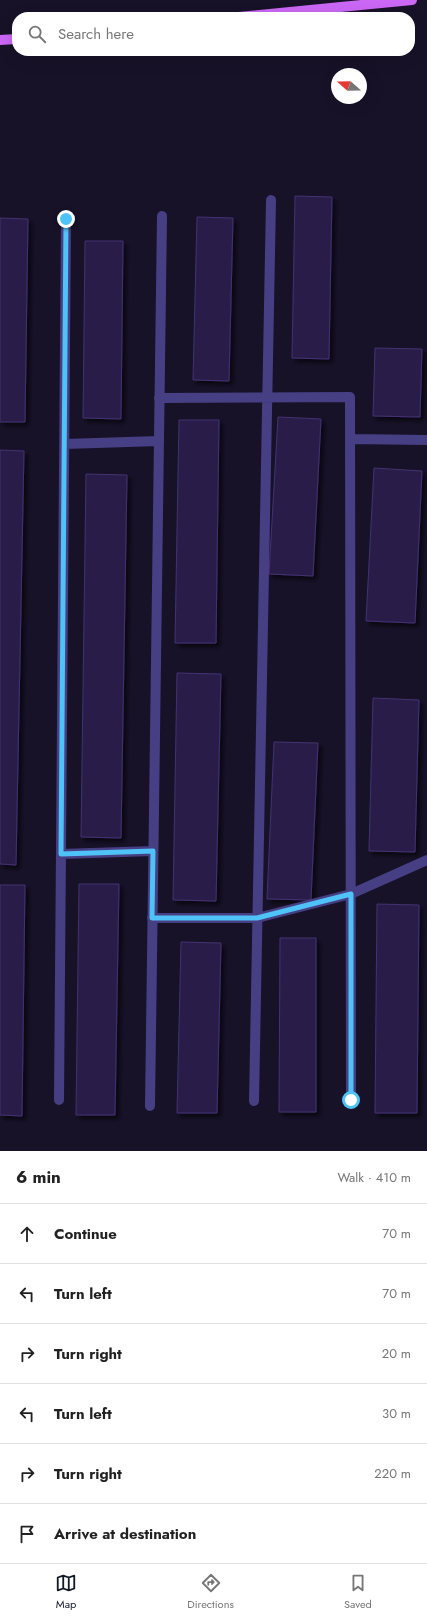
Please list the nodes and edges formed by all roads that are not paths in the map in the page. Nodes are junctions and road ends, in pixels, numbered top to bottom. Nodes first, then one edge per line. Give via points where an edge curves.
1 (412, 0) edge
2 (290, 12) edge
3 (12, 39) edge
4 (0, 40) edge
5 (271, 200) dead end
6 (162, 216) dead end
7 (66, 219) dead end
8 (159, 398) junction
9 (267, 398) junction
10 (351, 439) junction
11 (427, 440) edge
12 (159, 442) junction
13 (65, 444) junction
14 (153, 851) junction
15 (61, 854) junction
16 (427, 860) edge
17 (351, 894) junction
18 (152, 918) junction
19 (257, 918) junction
20 (59, 1100) dead end
21 (351, 1100) dead end
22 (254, 1101) dead end
23 (150, 1106) dead end

1 - 2 main road
3 - 4 main road
5 - 9 street
6 - 8 street
7 - 13 street
8 - 9 street
8 - 12 street
9 - 10 street via 350,397
9 - 19 street
10 - 11 street
10 - 17 street
12 - 13 street
12 - 14 street
13 - 15 street
14 - 15 street
14 - 18 street
15 - 20 street
16 - 17 street
17 - 19 street
17 - 21 street
18 - 19 street
18 - 23 street
19 - 22 street

